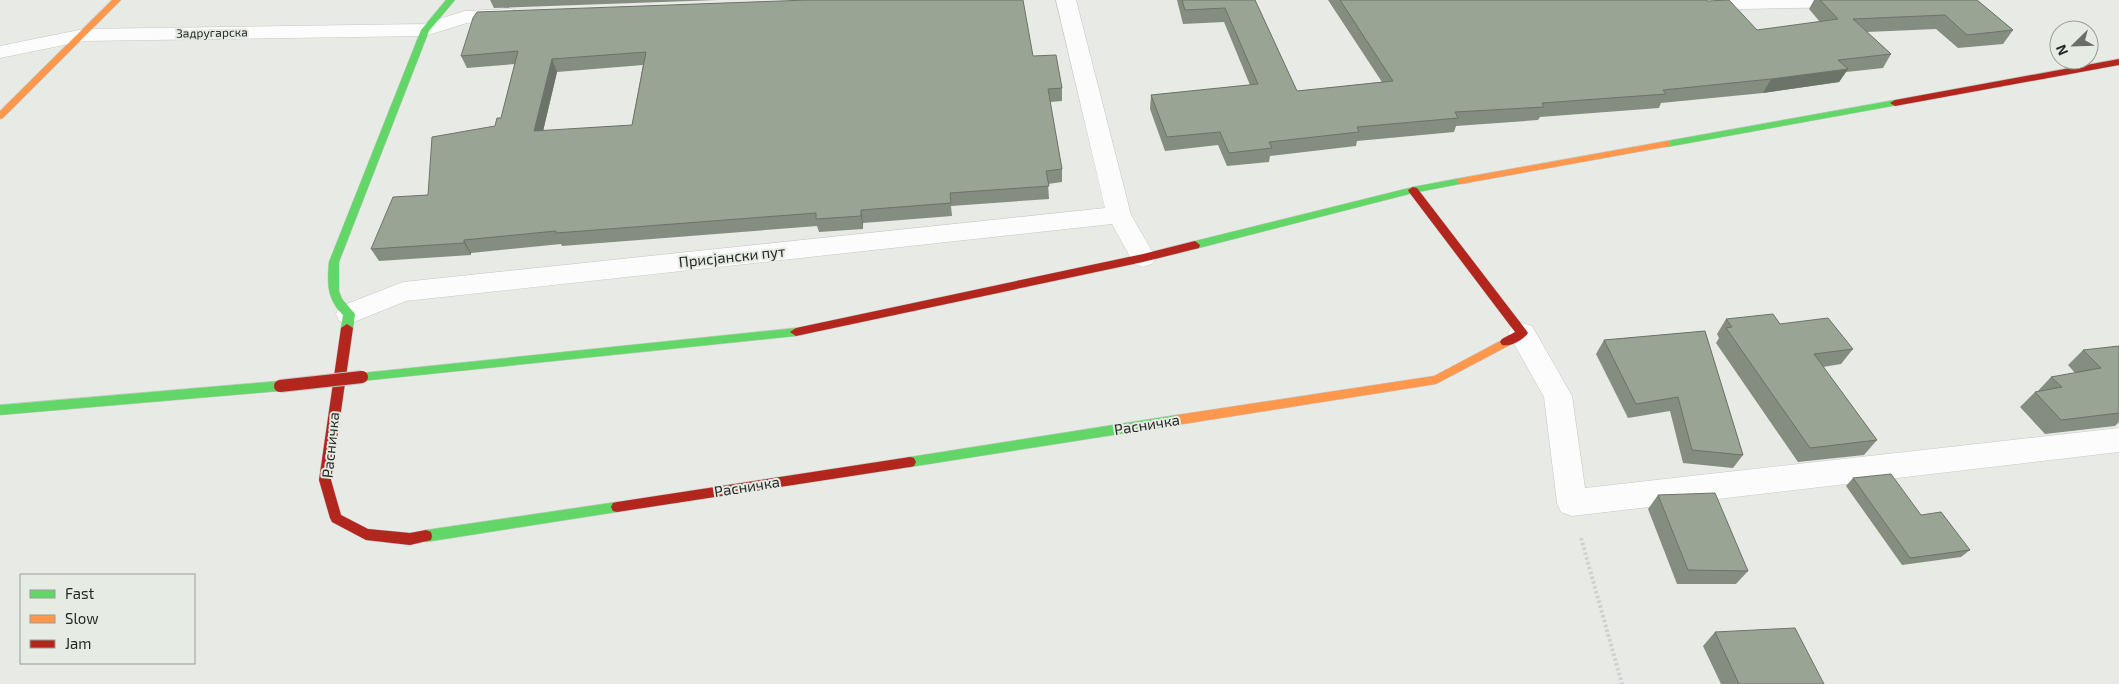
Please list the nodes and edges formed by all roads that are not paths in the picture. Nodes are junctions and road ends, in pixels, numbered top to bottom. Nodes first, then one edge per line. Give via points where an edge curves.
1 (117, 0) edge
2 (451, 0) edge
3 (1066, 0) edge
4 (1897, 0) edge
5 (1780, 1) edge
6 (1676, 4) edge
7 (534, 14) edge
8 (425, 30) junction
9 (84, 35) junction
10 (0, 52) edge
11 (2119, 62) edge
12 (0, 116) edge
13 (1413, 190) junction
14 (1119, 215) junction
15 (1143, 258) junction
16 (349, 314) junction
17 (1522, 333) junction
18 (0, 410) edge
19 (2119, 440) edge

1 - 9 street
2 - 8 street
3 - 14 street
4 - 5 street
5 - 6 street
7 - 8 street, Задругарска via 465,17
8 - 9 street, Задругарска
8 - 16 street via 334,262 332,291 338,304
9 - 10 street, Задругарска
9 - 12 street
11 - 13 street
13 - 15 street
13 - 17 street
14 - 15 street
14 - 16 street, Присјански пут via 404,292
15 - 18 street, bridge via 792,333 280,386
16 - 17 street, Расничка via 325,480 336,518 366,534 410,539 1436,380
17 - 19 street via 1558,396 1572,503

